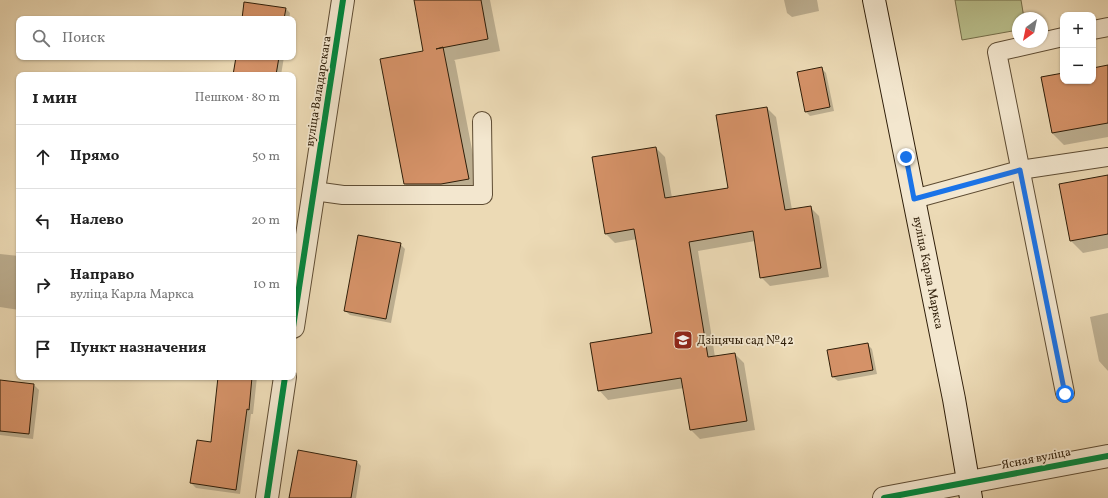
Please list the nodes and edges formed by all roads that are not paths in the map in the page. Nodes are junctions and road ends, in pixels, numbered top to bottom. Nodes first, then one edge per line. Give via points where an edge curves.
1 (343, 0) edge
2 (874, 0) edge
3 (1108, 27) edge
4 (1096, 29) edge
5 (1060, 38) edge
6 (482, 121) dead end
7 (1108, 157) edge
8 (1020, 170) junction
9 (314, 191) junction
10 (914, 199) junction
11 (296, 308) edge
12 (285, 380) edge
13 (1065, 394) dead end
14 (1108, 456) edge
15 (970, 490) edge
16 (267, 498) edge
17 (884, 498) edge

1 - 9 street, вуліца Валадарскага
2 - 10 street, вуліца Карла Маркса
3 - 4 lane
5 - 8 lane via 997,52
6 - 9 lane via 483,195 343,196
7 - 8 lane
8 - 10 lane
8 - 13 lane
9 - 11 street, вуліца Валадарскага
10 - 15 street, вуліца Карла Маркса
12 - 16 street
14 - 15 street, Ясная вуліца
15 - 17 street, Ясная вуліца

